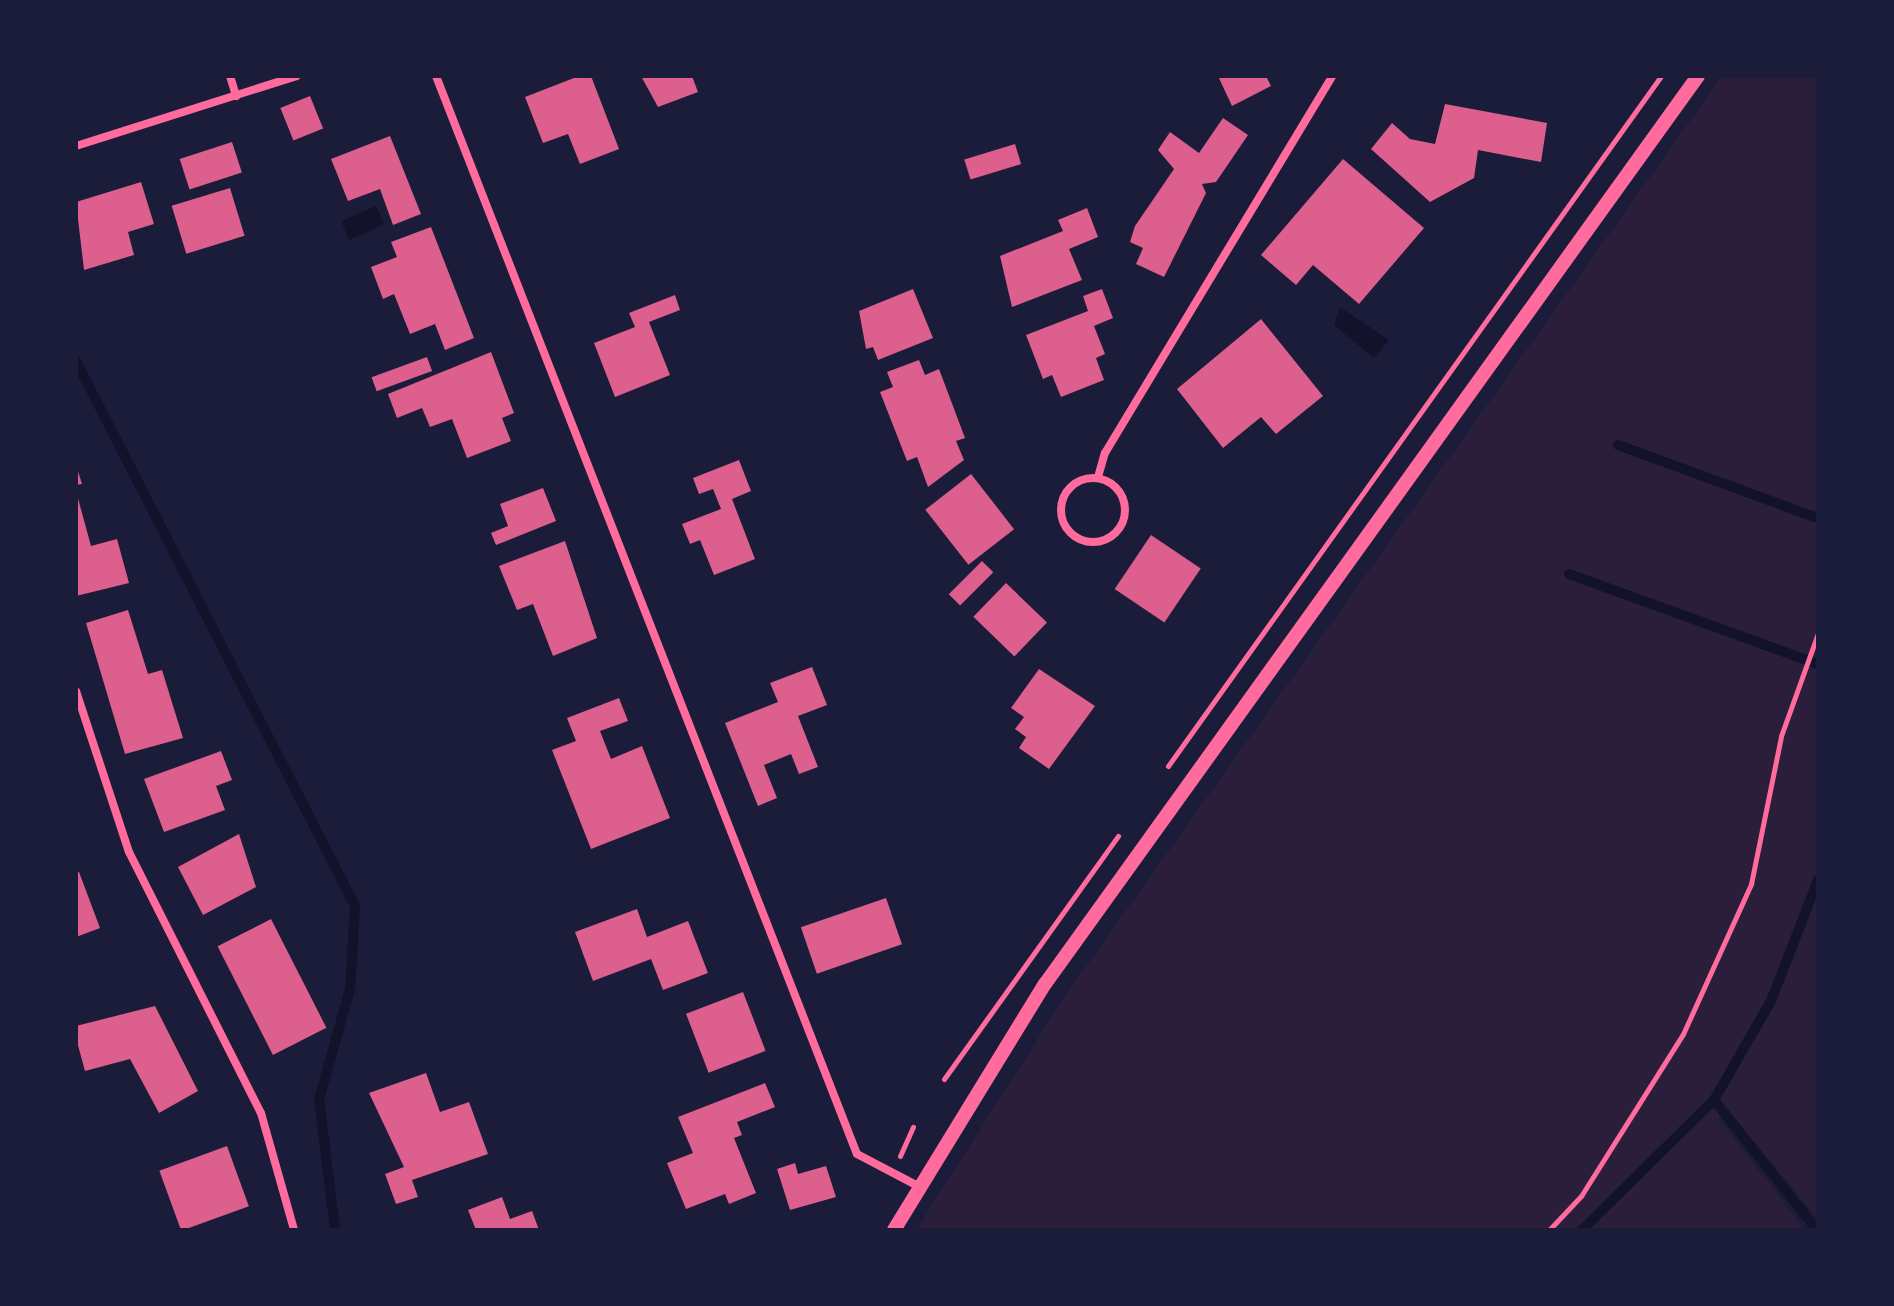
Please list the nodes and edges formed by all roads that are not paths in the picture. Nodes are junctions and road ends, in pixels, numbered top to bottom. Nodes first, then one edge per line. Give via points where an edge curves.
1 (230, 76) edge
2 (297, 76) edge
3 (436, 76) edge
4 (1332, 76) edge
5 (1698, 76) edge
6 (236, 96) junction
7 (76, 146) edge
8 (1098, 477) junction
9 (76, 691) edge
10 (916, 1185) junction
11 (294, 1230) edge
12 (894, 1230) edge

1 - 6 street
2 - 6 street
3 - 10 street via 857,1154
4 - 8 street via 1105,453
5 - 10 street via 1045,984
6 - 7 street
8 - 8 street via 1125,503 1124,522 1111,537 1093,543 1074,537 1060,505 1067,489
9 - 11 street via 129,852 261,1113
10 - 12 street

